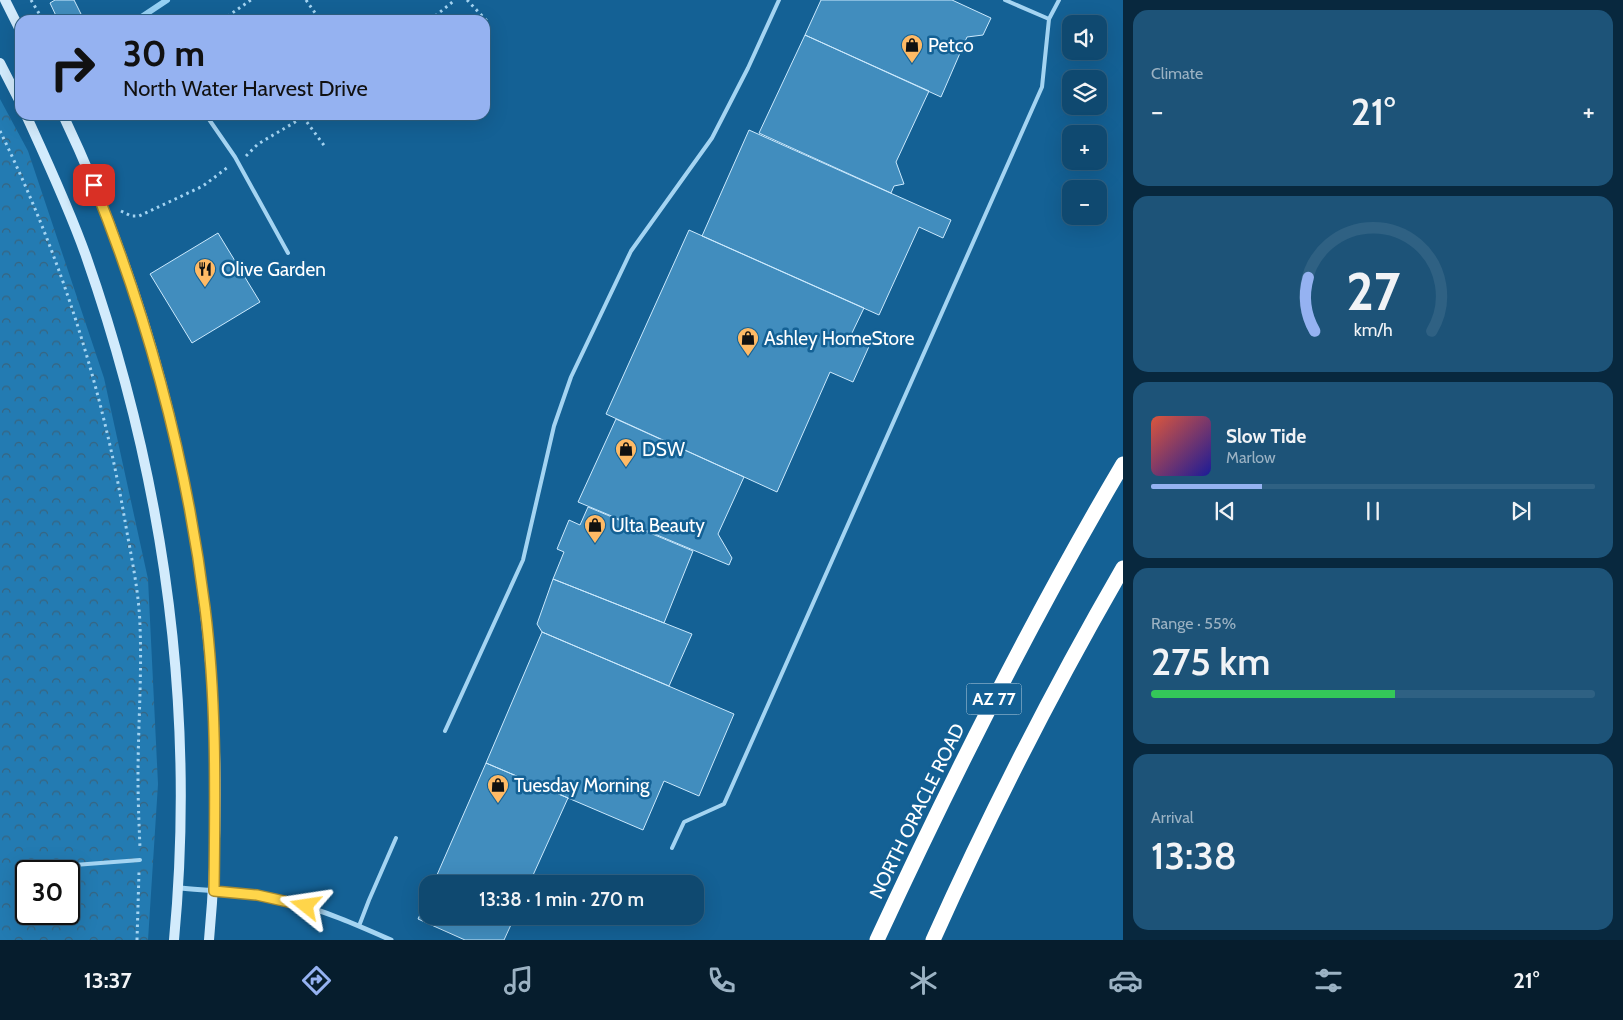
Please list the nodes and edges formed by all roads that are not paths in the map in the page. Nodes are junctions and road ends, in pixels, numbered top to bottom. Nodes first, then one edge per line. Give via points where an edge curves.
1 (5, 0) edge
2 (779, 0) edge
3 (1005, 0) edge
4 (1059, 0) edge
5 (1049, 19) junction
6 (15, 20) edge
7 (0, 63) edge
8 (15, 92) edge
9 (28, 120) edge
10 (65, 120) edge
11 (209, 120) edge
12 (288, 253) dead end
13 (1123, 464) edge
14 (1123, 568) edge
15 (445, 731) dead end
16 (396, 838) dead end
17 (672, 848) dead end
18 (140, 860) road end
19 (80, 865) edge
20 (179, 888) junction
21 (214, 891) junction
22 (359, 926) junction
23 (174, 940) edge
24 (209, 940) edge
25 (391, 940) edge
26 (877, 940) edge
27 (932, 940) edge

1 - 6 street
2 - 15 lane via 712,138 631,251 571,377 554,426 523,560
3 - 5 lane
4 - 5 lane
5 - 17 lane via 1042,87 724,804 684,822
7 - 8 street
9 - 20 street via 86,257 135,416 150,487 172,634 179,722 182,790
10 - 21 street via 118,246 140,310 170,416 189,500 205,609 212,700 216,796
11 - 12 lane via 260,200
13 - 26 highway, NORTH ORACLE ROAD / AZ 77 via 988,710
14 - 27 highway, AZ 77 via 988,821
16 - 22 lane
18 - 19 lane
20 - 21 street
20 - 23 street
21 - 22 street via 286,900
21 - 24 street
22 - 25 street

